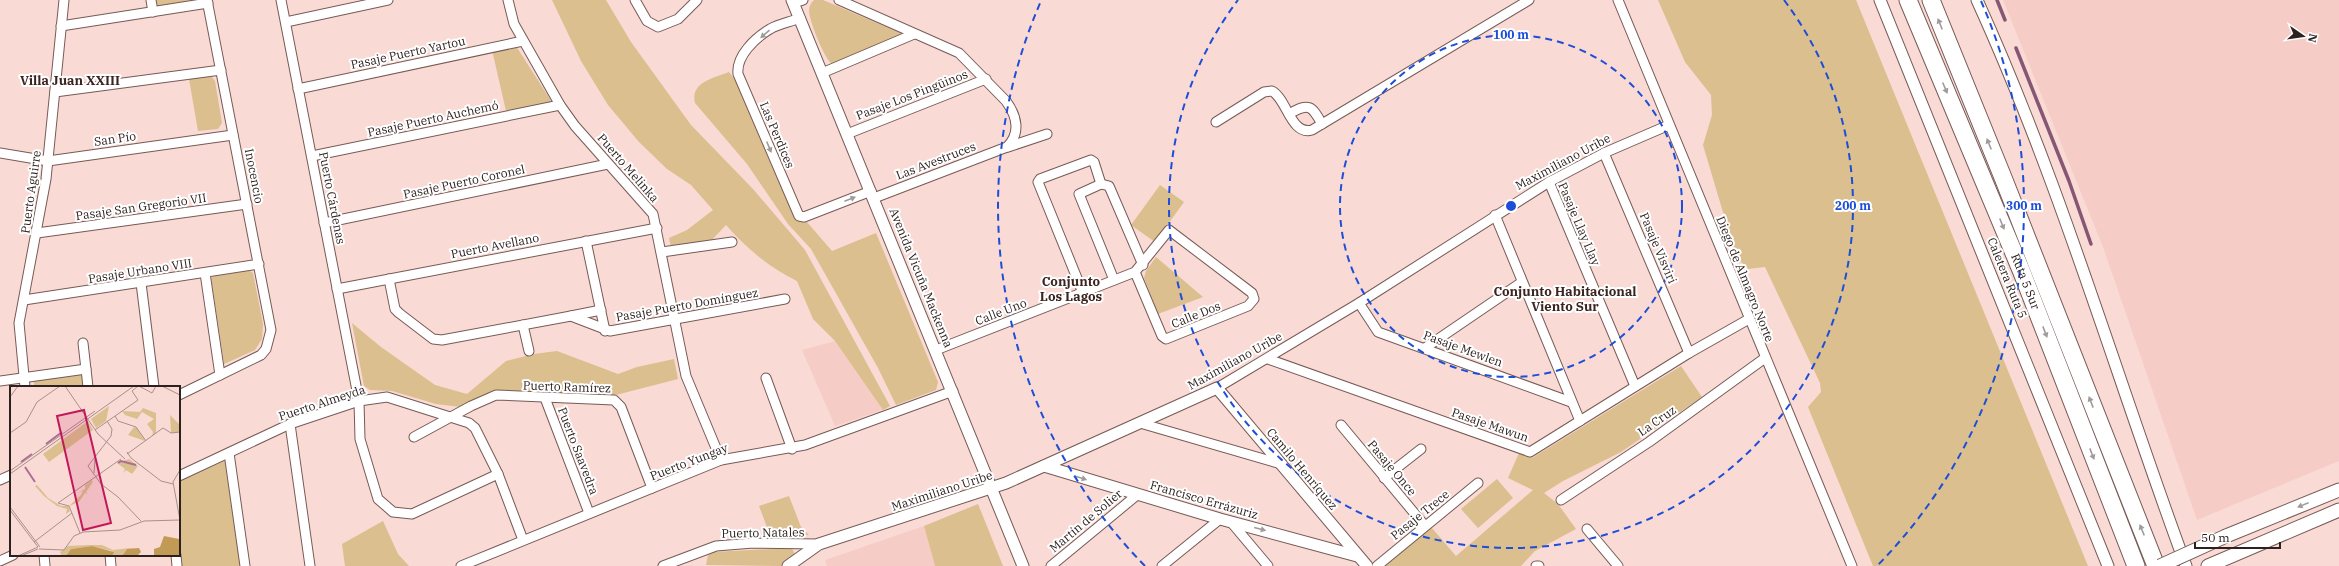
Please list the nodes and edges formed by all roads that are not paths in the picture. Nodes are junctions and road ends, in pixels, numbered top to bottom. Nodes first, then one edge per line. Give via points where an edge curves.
1 (64, 0) edge
2 (151, 0) edge
3 (281, 0) edge
4 (388, 0) edge
5 (508, 0) edge
6 (635, 0) edge
7 (698, 0) edge
8 (839, 0) edge
9 (1529, 0) edge
10 (1618, 0) edge
11 (1880, 0) edge
12 (1908, 0) edge
13 (1931, 0) edge
14 (1977, 0) edge
15 (796, 1) edge
16 (207, 2) edge
17 (153, 12) junction
18 (800, 18) junction
19 (286, 22) junction
20 (61, 26) junction
21 (914, 34) junction
22 (523, 41) junction
23 (221, 70) junction
24 (822, 73) junction
25 (986, 79) junction
26 (298, 88) junction
27 (55, 92) junction
28 (560, 105) junction
29 (1289, 114) junction
30 (1216, 122) dead end
31 (1322, 124) junction
32 (1669, 125) junction
33 (847, 134) junction
34 (1047, 134) dead end
35 (233, 135) junction
36 (1007, 147) junction
37 (0, 153) edge
38 (1604, 153) junction
39 (312, 156) junction
40 (48, 161) junction
41 (608, 164) junction
42 (1548, 182) junction
43 (1101, 184) junction
44 (872, 194) junction
45 (247, 204) junction
46 (1495, 215) junction
47 (324, 223) junction
48 (657, 228) junction
49 (37, 233) junction
50 (586, 241) junction
51 (732, 242) dead end
52 (662, 252) junction
53 (259, 264) junction
54 (1143, 265) junction
55 (1135, 272) junction
56 (205, 273) junction
57 (388, 279) junction
58 (1114, 280) junction
59 (1522, 282) junction
60 (141, 283) junction
61 (337, 289) junction
62 (1083, 293) junction
63 (1254, 296) joint
64 (785, 299) dead end
65 (24, 300) junction
66 (1359, 303) junction
67 (600, 310) junction
68 (571, 316) junction
69 (1749, 319) junction
70 (674, 320) junction
71 (523, 325) junction
72 (605, 330) junction
73 (83, 343) dead end
74 (1425, 348) junction
75 (936, 350) junction
76 (528, 351) dead end
77 (1689, 353) junction
78 (1765, 358) junction
79 (1268, 359) junction
80 (86, 369) junction
81 (220, 375) junction
82 (766, 378) dead end
83 (0, 381) edge
84 (24, 383) edge
85 (88, 386) edge
86 (154, 386) edge
87 (1635, 386) junction
88 (1217, 388) junction
89 (953, 391) junction
90 (180, 395) edge
91 (545, 398) junction
92 (359, 401) junction
93 (1572, 402) junction
94 (450, 417) junction
95 (1580, 421) junction
96 (1140, 423) junction
97 (290, 424) junction
98 (1341, 425) dead end
99 (414, 438) dead end
100 (792, 449) junction
101 (1421, 449) dead end
102 (229, 453) junction
103 (721, 460) junction
104 (1281, 464) junction
105 (1044, 466) junction
106 (498, 474) junction
107 (10, 475) edge
108 (180, 476) edge
109 (1384, 478) junction
110 (0, 480) edge
111 (1478, 483) dead end
112 (652, 488) junction
113 (993, 488) junction
114 (2339, 490) edge
115 (1137, 495) junction
116 (1561, 500) dead end
117 (2339, 510) edge
118 (589, 513) junction
119 (1225, 520) junction
120 (1425, 526) junction
121 (1587, 529) dead end
122 (523, 540) junction
123 (819, 544) junction
124 (11, 556) edge
125 (44, 556) edge
126 (110, 556) edge
127 (176, 556) edge
128 (1358, 556) junction
129 (0, 561) edge
130 (1174, 562) edge
131 (673, 564) edge
132 (45, 566) edge
133 (111, 566) edge
134 (177, 566) edge
135 (245, 566) edge
136 (310, 566) edge
137 (461, 566) edge
138 (664, 566) edge
139 (788, 566) edge
140 (1024, 566) edge
141 (1051, 566) edge
142 (1162, 566) edge
143 (1268, 566) edge
144 (1367, 566) edge
145 (1377, 566) edge
146 (1618, 566) edge
147 (1852, 566) edge
148 (2108, 566) edge
149 (2136, 566) edge
150 (2156, 566) edge
151 (2160, 566) edge
152 (2186, 566) edge
153 (2208, 566) edge

1 - 20 street, Puerto Aguirre
2 - 17 street
3 - 19 street, Puerto Cárdenas
4 - 19 street
5 - 22 street, Puerto Melinka via 514,24
6 - 7 street via 647,21 658,27 678,19
8 - 21 street
9 - 31 street
10 - 32 street, Diego de Almagro Norte
11 - 148 street, Caletera Ruta 5
12 -> 149 highway, Ruta 5 Sur via 2018,263
150 -> 13 highway, Ruta 5 Sur
14 - 152 street via 2029,120 2056,192
15 - 18 street, Avenida Vicuña Mackenna
16 - 17 street
16 - 23 street, Inocencio
17 - 20 street
18 - 24 street, Avenida Vicuña Mackenna
18 -> 44 street, Las Perdices via 766,32 742,54 738,74 800,216 804,217
19 - 26 street, Puerto Cárdenas
20 - 27 street, Puerto Aguirre
21 - 24 street
21 - 25 street via 959,53
22 - 26 street, Pasaje Puerto Yartou
22 - 28 street, Puerto Melinka
23 - 27 street
23 - 35 street, Inocencio
24 - 33 street, Avenida Vicuña Mackenna
25 - 33 street, Pasaje Los Pingüinos
25 - 36 street via 1011,108 1014,116 1015,134
26 - 39 street, Puerto Cárdenas
27 - 40 street, Puerto Aguirre
28 - 39 street, Pasaje Puerto Auchemó
28 - 41 street, Puerto Melinka
29 - 30 street via 1276,93 1268,91
29 - 31 street via 1303,131 1312,130
29 - 31 street via 1300,107 1308,106
32 - 38 street, Maximiliano Uribe
32 - 69 street, Diego de Almagro Norte
33 - 44 street, Avenida Vicuña Mackenna
34 - 36 street, Las Avestruces
35 - 40 street, San Pío
35 - 45 street, Inocencio
36 - 44 street, Las Avestruces
37 - 40 street, San Pío
38 - 42 street, Maximiliano Uribe
38 - 77 street, Pasaje Visviri
39 - 47 street, Puerto Cárdenas
40 - 49 street, Puerto Aguirre
41 - 47 street, Pasaje Puerto Coronel
41 - 48 street, Puerto Melinka via 653,214
42 - 46 street, Maximiliano Uribe
42 - 87 street, Pasaje Llay Llay
43 - 54 street via 1109,186
43 - 58 street via 1078,194
43 - 62 street via 1091,160 1040,179 1038,182
44 - 75 street, Avenida Vicuña Mackenna
45 - 49 street, Pasaje San Gregorio VII
45 - 53 street, Inocencio
46 - 59 street
46 - 66 street, Maximiliano Uribe
47 - 61 street, Puerto Cárdenas
48 - 50 street, Puerto Avellano
48 - 52 street, Puerto Melinka
49 - 65 street, Puerto Aguirre
50 - 57 street, Puerto Avellano
50 - 67 street
51 - 52 street
52 - 70 street, Puerto Melinka
53 - 56 street, Pasaje Urbano VIII
53 - 81 street, Inocencio via 271,330 269,343 261,355
54 - 55 street, Calle Uno
54 - 63 street, Calle Uno via 1169,230
55 - 58 street, Calle Uno
55 - 63 street, Calle Dos via 1162,336 1166,339 1248,306 1253,302
56 - 60 street, Pasaje Urbano VIII
56 - 81 street
57 - 61 street, Puerto Avellano
57 - 71 street, Pasaje Puerto Domínguez via 396,309 433,338 449,340
58 - 62 street, Calle Uno
59 - 74 street
59 - 93 street
60 - 65 street, Pasaje Urbano VIII
60 - 86 street
61 - 92 street, Puerto Cárdenas
62 - 75 street, Calle Uno
64 - 70 street, Pasaje Puerto Domínguez
65 - 84 street, Puerto Aguirre via 19,323
66 - 74 street, Pasaje Mewlen via 1378,332
66 - 79 street, Maximiliano Uribe
67 - 68 street, Pasaje Puerto Domínguez
67 - 72 street
68 - 71 street, Pasaje Puerto Domínguez
68 - 72 street, Pasaje Puerto Domínguez
69 - 77 street, Pasaje Mawun
69 - 78 street, Diego de Almagro Norte
70 - 72 street, Pasaje Puerto Domínguez
70 - 103 street, Puerto Melinka via 686,376
71 - 76 street
73 - 80 street
74 - 93 street, Pasaje Mewlen
75 - 89 street, Avenida Vicuña Mackenna
77 - 87 street, Pasaje Mawun
78 - 116 street, La Cruz via 1649,442
78 - 147 street, Diego de Almagro Norte
79 - 88 street, Maximiliano Uribe
79 - 95 street, Pasaje Mawun via 1526,451 1535,451
80 - 84 street
80 - 85 street
81 - 90 street
82 - 100 street
83 - 84 street
87 - 95 street, Pasaje Mawun
88 - 96 street, Maximiliano Uribe
88 - 104 street, Camilo Henríquez
89 - 100 street, Puerto Yungay
89 - 113 street, Avenida Vicuña Mackenna
91 - 94 street, Puerto Ramírez via 496,395
91 - 112 street, Puerto Ramírez via 617,401
91 - 118 street, Puerto Saavedra
92 - 94 street, Puerto Almeyda via 387,397
92 - 97 street, Puerto Almeyda
92 - 106 street, Puerto Cárdenas via 360,439 378,499 393,512 412,514
93 - 95 street
94 - 99 street, Puerto Ramírez
94 - 106 street, Puerto Almeyda via 469,423 475,428
96 - 104 street
96 - 105 street, Maximiliano Uribe
97 - 102 street, Puerto Almeyda
97 - 136 street
98 - 109 street, Pasaje Once
100 - 103 street, Puerto Yungay
101 - 109 street
102 - 108 street, Puerto Almeyda
102 - 135 street
103 - 112 street, Puerto Yungay
104 - 128 street, Camilo Henríquez
105 - 113 street, Maximiliano Uribe
105 -> 115 street, Francisco Errázuriz
106 - 122 street, Puerto Almeyda
107 - 110 street
109 - 120 street, Pasaje Once
111 - 120 street, Pasaje Trece
112 - 118 street, Puerto Yungay
113 - 123 street, Maximiliano Uribe
113 - 140 street, Avenida Vicuña Mackenna
114 -> 151 main road, bridge
115 - 119 street, Francisco Errázuriz
115 - 141 street, Martín de Solier
117 - 153 main road
118 - 122 street, Puerto Yungay
119 -> 128 street, Francisco Errázuriz
119 - 130 street
119 - 143 street
120 - 145 street, Pasaje Trece
121 - 146 street
122 - 137 street, Puerto Yungay
123 - 131 street, Puerto Natales via 753,543 716,546
123 - 139 street, Maximiliano Uribe
124 - 129 street
125 - 132 street
126 - 133 street
127 - 134 street
128 - 144 street, Camilo Henríquez
130 - 142 street
131 - 138 street, Puerto Natales

